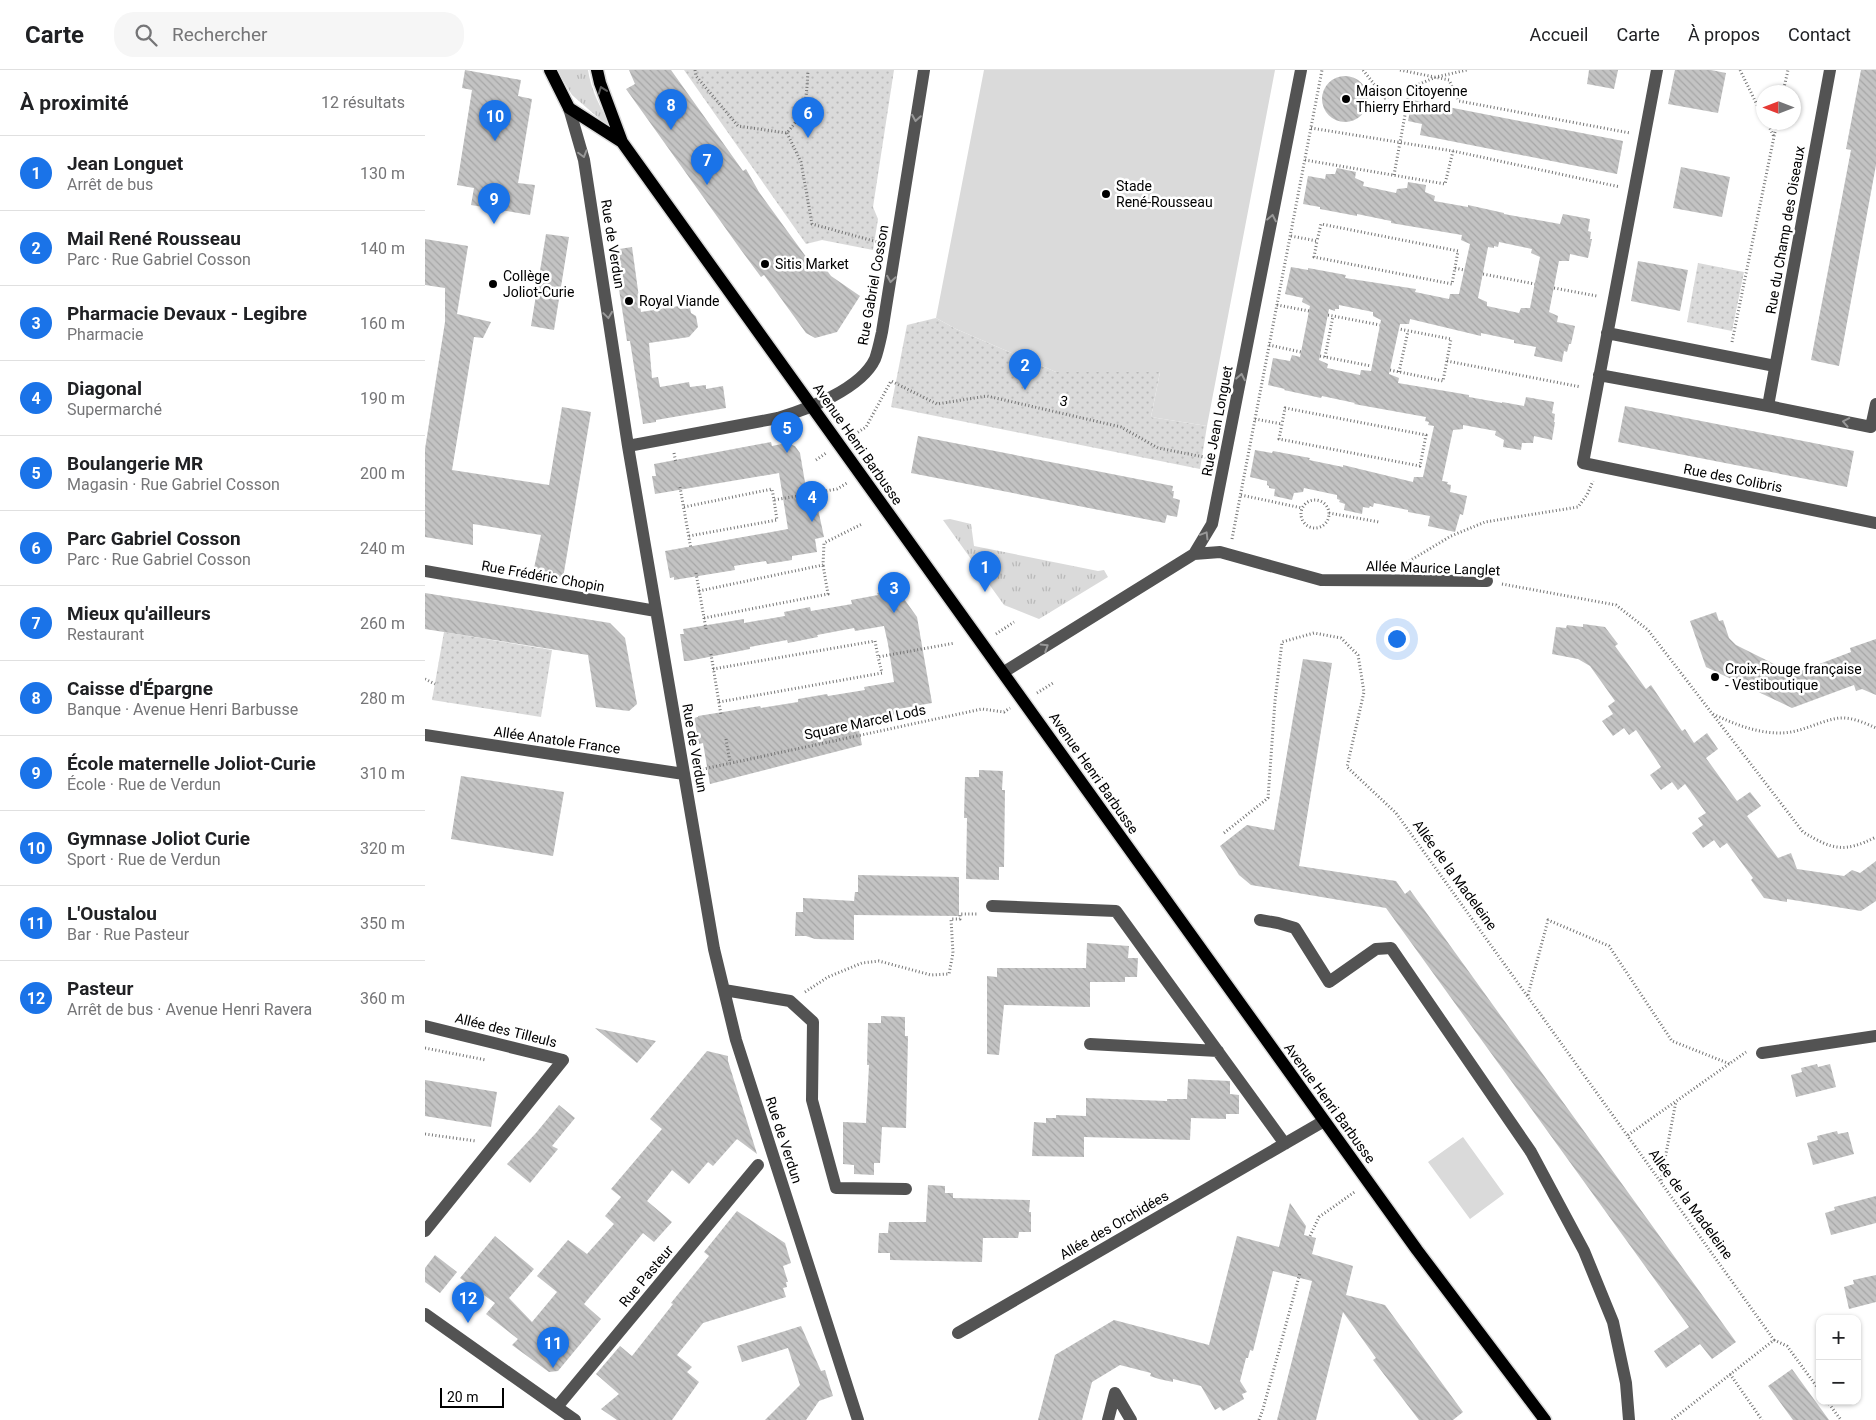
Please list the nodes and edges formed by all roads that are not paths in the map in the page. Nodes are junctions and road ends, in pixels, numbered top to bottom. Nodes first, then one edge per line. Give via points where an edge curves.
1 (549, 70) edge
2 (597, 70) edge
3 (924, 70) edge
4 (1301, 70) edge
5 (1657, 70) edge
6 (1830, 70) edge
7 (569, 108) junction
8 (621, 142) junction
9 (1607, 333) junction
10 (1775, 366) junction
11 (1599, 375) junction
12 (1876, 404) edge
13 (812, 406) junction
14 (1768, 406) junction
15 (1874, 427) edge
16 (628, 446) junction
17 (1876, 523) edge
18 (1194, 554) junction
19 (425, 571) edge
20 (1487, 582) road end
21 (657, 611) junction
22 (1004, 672) junction
23 (425, 736) edge
24 (684, 774) junction
25 (992, 906) road end
26 (1260, 920) dead end
27 (724, 990) junction
28 (425, 1026) edge
29 (1876, 1036) edge
30 (1090, 1044) dead end
31 (1217, 1051) junction
32 (1756, 1052) road end
33 (1324, 1121) junction
34 (1285, 1144) junction
35 (758, 1165) dead end
36 (907, 1189) dead end
37 (425, 1231) edge
38 (425, 1314) edge
39 (958, 1333) dead end
40 (557, 1407) junction
41 (575, 1420) edge
42 (858, 1420) edge
43 (1108, 1420) edge
44 (1131, 1420) edge
45 (1545, 1420) edge
46 (1629, 1420) edge

1 - 7 main road, Rue de Verdun
8 -> 2 main road, Avenue Henri Barbusse
3 -> 13 street, Rue Gabriel Cosson via 875,359 861,378
18 -> 4 street, Rue Jean Longuet via 1212,524
5 - 9 street
6 - 10 street, Rue du Champ des Oiseaux
7 - 8 main road, Avenue Henri Barbusse
7 -> 16 street, Rue de Verdun via 585,160
8 - 13 main road, Avenue Henri Barbusse
9 - 10 street
9 - 11 street
10 - 14 street, Rue du Champ des Oiseaux
11 - 14 street
11 - 17 street, Rue des Colibris via 1583,463
12 - 15 street
13 - 16 street, Rue Gabriel Cosson via 778,418
13 - 22 main road, Avenue Henri Barbusse
15 -> 14 street
16 - 21 street, Rue de Verdun
18 - 20 street, Allée Maurice Langlet via 1220,552 1321,580
22 -> 18 street, Rue Jean Longuet
19 - 21 street, Rue Frédéric Chopin
21 - 24 street, Rue de Verdun
22 - 33 main road, Avenue Henri Barbusse
23 - 24 street, Allée Anatole France
24 - 27 street, Rue de Verdun
25 - 31 street via 1116,911
26 - 46 street via 1295,928 1329,982 1376,949 1391,948 1531,1152 1584,1251 1613,1322 1626,1383
27 - 36 street via 790,1001 813,1022 811,1100 835,1188
27 - 42 street, Rue de Verdun via 736,1040
28 - 37 street, Allée des Tilleuls via 563,1060
29 - 32 street
30 - 31 street
31 - 34 street
33 - 34 street, Allée des Orchidées
33 - 45 main road, Avenue Henri Barbusse
34 - 39 street, Allée des Orchidées
35 - 40 street, Rue Pasteur
38 - 40 street
40 - 41 street
43 - 44 street via 1115,1394

